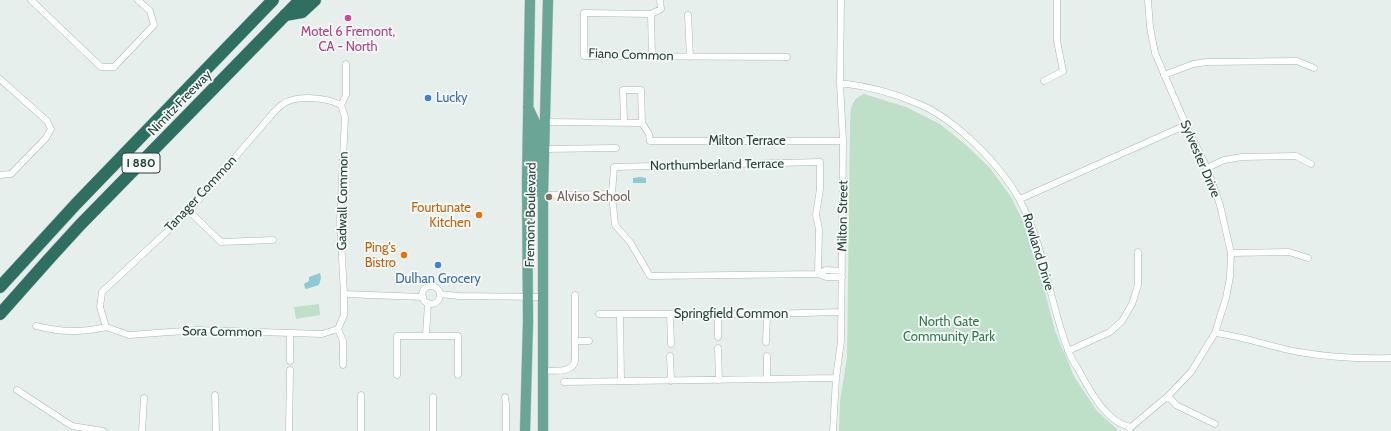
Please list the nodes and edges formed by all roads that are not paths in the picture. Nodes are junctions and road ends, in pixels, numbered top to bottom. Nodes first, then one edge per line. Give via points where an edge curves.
1 (31, 0) edge
2 (138, 0) edge
3 (261, 0) edge
4 (272, 0) edge
5 (300, 0) edge
6 (315, 0) edge
7 (530, 0) edge
8 (548, 0) edge
9 (660, 0) edge
10 (841, 0) edge
11 (1057, 0) edge
12 (1148, 0) edge
13 (651, 14) junction
14 (285, 15) junction
15 (688, 15) dead end
16 (652, 57) junction
17 (690, 57) junction
18 (787, 57) dead end
19 (346, 64) dead end
20 (1314, 68) dead end
21 (1164, 75) junction
22 (0, 79) edge
23 (1044, 81) dead end
24 (840, 83) junction
25 (341, 105) junction
26 (528, 107) junction
27 (546, 122) junction
28 (624, 122) junction
29 (642, 123) junction
30 (1186, 125) junction
31 (843, 141) junction
32 (616, 148) dead end
33 (545, 150) junction
34 (1311, 164) dead end
35 (1207, 168) junction
36 (0, 176) edge
37 (612, 194) junction
38 (544, 195) junction
39 (1020, 199) junction
40 (189, 211) junction
41 (273, 240) dead end
42 (1138, 252) dead end
43 (1231, 253) junction
44 (1308, 258) dead end
45 (818, 274) junction
46 (842, 274) junction
47 (0, 276) edge
48 (0, 287) edge
49 (344, 294) junction
50 (440, 294) junction
51 (575, 295) dead end
52 (423, 297) junction
53 (528, 297) junction
54 (543, 297) junction
55 (428, 303) junction
56 (841, 312) junction
57 (0, 314) edge
58 (599, 314) dead end
59 (620, 314) junction
60 (670, 314) junction
61 (718, 314) junction
62 (767, 314) junction
63 (36, 326) dead end
64 (106, 327) junction
65 (338, 330) junction
66 (1214, 333) junction
67 (290, 334) junction
68 (426, 335) junction
69 (718, 336) dead end
70 (574, 341) junction
71 (588, 341) dead end
72 (766, 342) dead end
73 (671, 344) dead end
74 (718, 348) dead end
75 (1068, 351) junction
76 (670, 356) dead end
77 (767, 356) dead end
78 (1391, 358) edge
79 (290, 361) dead end
80 (342, 365) dead end
81 (290, 370) dead end
82 (542, 371) junction
83 (397, 375) dead end
84 (458, 375) dead end
85 (836, 378) junction
86 (767, 379) junction
87 (719, 380) junction
88 (621, 381) junction
89 (672, 381) junction
90 (564, 382) dead end
91 (17, 390) dead end
92 (215, 395) dead end
93 (362, 395) dead end
94 (1168, 396) junction
95 (433, 397) dead end
96 (505, 397) dead end
97 (144, 398) dead end
98 (1214, 424) dead end
99 (1130, 429) edge
100 (102, 431) edge
101 (142, 431) edge
102 (216, 431) edge
103 (289, 431) edge
104 (361, 431) edge
105 (433, 431) edge
106 (506, 431) edge
107 (525, 431) edge
108 (543, 431) edge
109 (833, 431) edge

1 - 2 street via 101,67 114,67 154,25 150,11
3 - 47 highway, Nimitz Freeway / I 880
4 - 48 highway, I 880
5 - 14 highway, Nimitz Freeway / I 880
6 - 14 highway via 302,12
7 - 26 main road, Fremont Boulevard
8 - 27 main road, Fremont Boulevard
9 - 13 street via 661,9
10 - 24 street, Milton Street
11 - 23 street via 1057,41 1063,72
12 - 21 street, Sylvester Drive via 1155,53
13 - 16 street
13 - 16 street, Fiano Common via 584,13 584,56
14 - 57 highway, Nimitz Freeway / I 880 via 80,226
15 - 17 street
16 - 17 street, Fiano Common
17 - 18 street, Fiano Common
19 - 25 street via 346,95
20 - 21 street via 1297,61 1207,62 1193,64
21 - 30 street, Sylvester Drive
22 - 36 street via 47,121 51,129 46,138 11,174
24 - 31 street, Milton Street
24 - 39 street, Rowland Drive via 880,90 920,104 942,117 979,147
25 - 40 street, Tanager Common via 324,99 297,98 284,103
25 - 49 street, Gadwall Common via 345,117 340,221
26 - 38 main road via 535,122 534,186
26 - 53 main road, Fremont Boulevard
27 - 28 street
27 - 33 main road, Fremont Boulevard
28 - 29 street
28 - 29 street via 623,90 641,90
29 - 31 street, Milton Terrace via 650,141
30 - 35 street, Sylvester Drive
30 - 39 street
31 - 46 street, Milton Street
32 - 33 street
33 - 38 main road, Fremont Boulevard
34 - 35 street via 1296,156 1242,157 1224,160
35 - 43 street, Sylvester Drive via 1220,205
37 - 38 street
37 - 45 street via 615,225 630,242 650,276
37 - 45 street, Northumberland Terrace via 614,167 820,162 820,189 816,215 819,229
38 - 54 main road, Fremont Boulevard
39 - 75 street, Rowland Drive via 1033,230
40 - 41 street via 221,242
40 - 64 street, Tanager Common via 102,292 100,307
42 - 75 street via 1138,286 1132,304 1122,321 1110,332
43 - 44 street via 1289,252
43 - 66 street, Sylvester Drive via 1226,298
45 - 46 street via 826,270
46 - 56 street, Milton Street
49 - 52 street
49 - 65 street, Gadwall Common via 344,315
50 - 52 street via 436,288 429,286 423,291
50 - 53 street
50 - 55 street via 435,302
51 - 70 street
52 - 55 street
53 - 54 street
53 - 107 main road, Fremont Boulevard
54 - 82 main road, Fremont Boulevard
55 - 68 street
56 - 62 street, Springfield Common
56 - 85 street, Milton Street via 841,341
58 - 59 street, Springfield Common
59 - 60 street, Springfield Common
59 - 88 street
60 - 61 street, Springfield Common
60 - 73 street
61 - 62 street, Springfield Common
61 - 69 street
62 - 72 street
63 - 64 street via 56,331 90,331
64 - 67 street, Sora Common via 129,335 198,330
65 - 67 street, Sora Common via 322,334
65 - 80 street via 343,341
66 - 78 street via 1230,334 1298,352 1369,359
66 - 94 street, Sylvester Drive via 1191,372
67 - 79 street
68 - 83 street via 397,336
68 - 84 street via 458,336
70 - 71 street
70 - 82 street via 575,360 572,367
74 - 87 street
75 - 99 street, Rowland Drive via 1104,410 1121,425
76 - 89 street
77 - 86 street
81 - 103 street
82 - 108 main road, Fremont Boulevard
85 - 86 street
85 - 109 street, Milton Street
86 - 87 street
87 - 89 street
88 - 89 street
88 - 90 street
91 - 100 street via 72,426
92 - 102 street
93 - 104 street
94 - 98 street via 1176,405
94 - 99 street, Sylvester Drive
95 - 105 street
96 - 106 street
97 - 101 street

